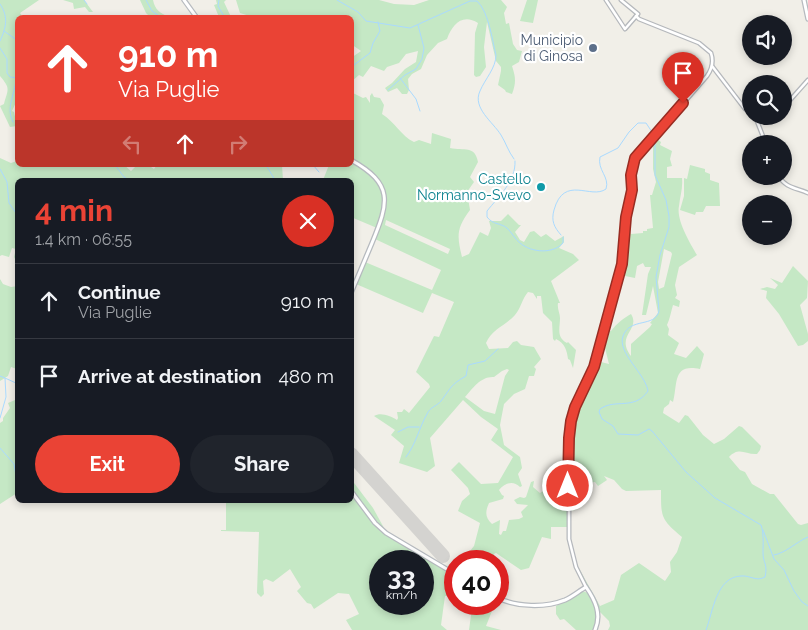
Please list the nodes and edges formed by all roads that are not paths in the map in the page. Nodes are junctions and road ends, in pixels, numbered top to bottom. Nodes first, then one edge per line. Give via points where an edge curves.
1 (184, 0) edge
2 (607, 0) edge
3 (621, 0) edge
4 (804, 0) edge
5 (195, 15) edge
6 (638, 16) junction
7 (808, 19) edge
8 (712, 66) junction
9 (808, 80) edge
10 (792, 98) edge
11 (742, 105) edge
12 (354, 162) edge
13 (787, 185) edge
14 (808, 193) edge
15 (354, 286) edge
16 (354, 495) edge
17 (444, 567) edge
18 (586, 587) junction
19 (509, 601) edge
20 (595, 630) edge

1 - 5 main road
2 - 6 street via 625,29
3 - 6 street
4 - 7 main road
6 - 8 street via 699,43 712,56
8 - 11 street
8 - 18 street via 707,76 635,158 632,168 622,264 597,358 575,407 569,438 569,539 576,567
9 - 10 street
12 - 15 main road via 377,178 386,203 381,223
13 - 14 street
16 - 17 main road via 386,533
18 - 19 main road via 565,600 540,605
18 - 20 main road via 597,608

